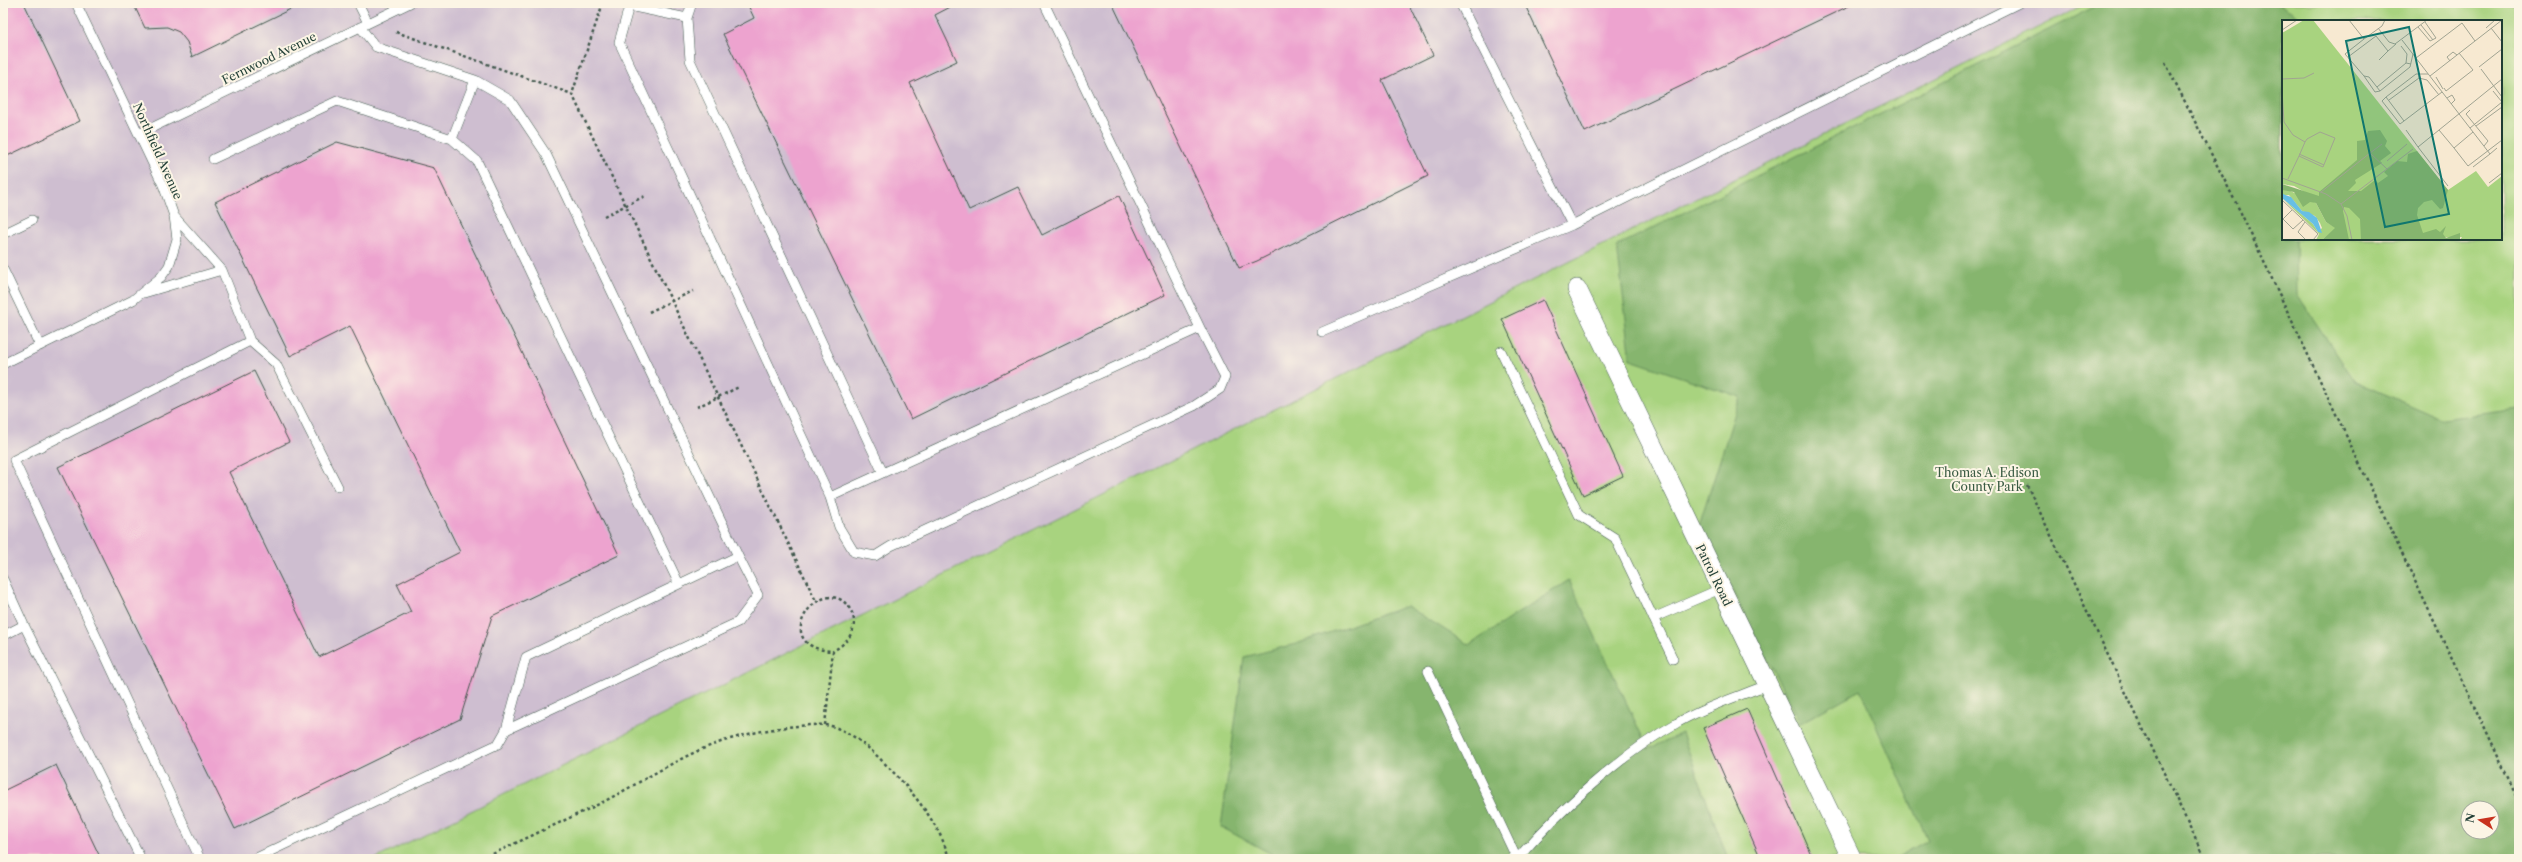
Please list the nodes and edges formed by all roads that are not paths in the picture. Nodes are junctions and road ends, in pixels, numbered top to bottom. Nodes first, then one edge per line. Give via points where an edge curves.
1 (76, 3) edge
2 (358, 3) edge
3 (410, 3) edge
4 (692, 3) edge
5 (1044, 3) edge
6 (1460, 3) edge
7 (2019, 3) edge
8 (630, 4) edge
9 (687, 18) junction
10 (364, 25) junction
11 (474, 80) junction
12 (139, 134) junction
13 (452, 139) junction
14 (213, 159) dead end
15 (174, 216) junction
16 (32, 220) dead end
17 (1572, 225) junction
18 (3, 234) edge
19 (3, 269) edge
20 (222, 270) junction
21 (1578, 289) dead end
22 (142, 294) junction
23 (1200, 328) junction
24 (1322, 332) dead end
25 (250, 342) junction
26 (40, 346) junction
27 (1501, 351) dead end
28 (3, 364) edge
29 (884, 473) junction
30 (338, 487) dead end
31 (830, 497) junction
32 (738, 556) junction
33 (3, 579) edge
34 (679, 584) junction
35 (1720, 589) junction
36 (1654, 618) junction
37 (24, 625) junction
38 (3, 636) edge
39 (1673, 659) dead end
40 (1428, 671) dead end
41 (1767, 685) junction
42 (506, 730) junction
43 (141, 859) edge
44 (200, 859) edge
45 (254, 859) edge
46 (1517, 859) edge
47 (1852, 859) edge

1 - 12 lane, Northfield Avenue
2 - 10 lane
3 - 10 lane, Fernwood Avenue
4 - 9 lane
5 - 23 lane
6 - 17 lane
7 - 17 lane
8 - 9 lane
8 - 31 lane via 620,42
9 - 29 lane via 690,60
10 - 11 lane via 376,47
10 - 12 lane, Fernwood Avenue
11 - 13 lane
11 - 32 lane via 510,100 546,154
12 - 15 lane, Northfield Avenue via 163,185
13 - 14 lane via 337,101
13 - 34 lane via 477,161
15 - 20 lane
15 - 22 lane, Northfield Avenue via 177,239 174,254 161,277
16 - 18 lane
17 - 24 lane
19 - 26 lane
20 - 22 lane
20 - 25 lane
21 - 35 street, Patrol Road
22 - 26 lane, Northfield Avenue
23 - 29 lane
23 - 31 lane via 1225,377 1220,389 1194,406 875,556 854,552 838,527
25 - 30 lane via 276,364
25 - 44 lane via 14,460
26 - 28 lane, Northfield Avenue
27 - 36 lane via 1578,515 1615,538
29 - 31 lane
32 - 34 lane
32 - 42 lane via 758,595 738,622
33 - 37 lane
34 - 42 lane via 526,656
35 - 36 lane
35 - 41 street, Patrol Road
36 - 39 lane
37 - 38 lane
37 - 43 lane
40 - 46 lane
41 - 46 lane via 1677,722 1612,768
41 - 47 street, Patrol Road
42 - 45 lane via 498,744

